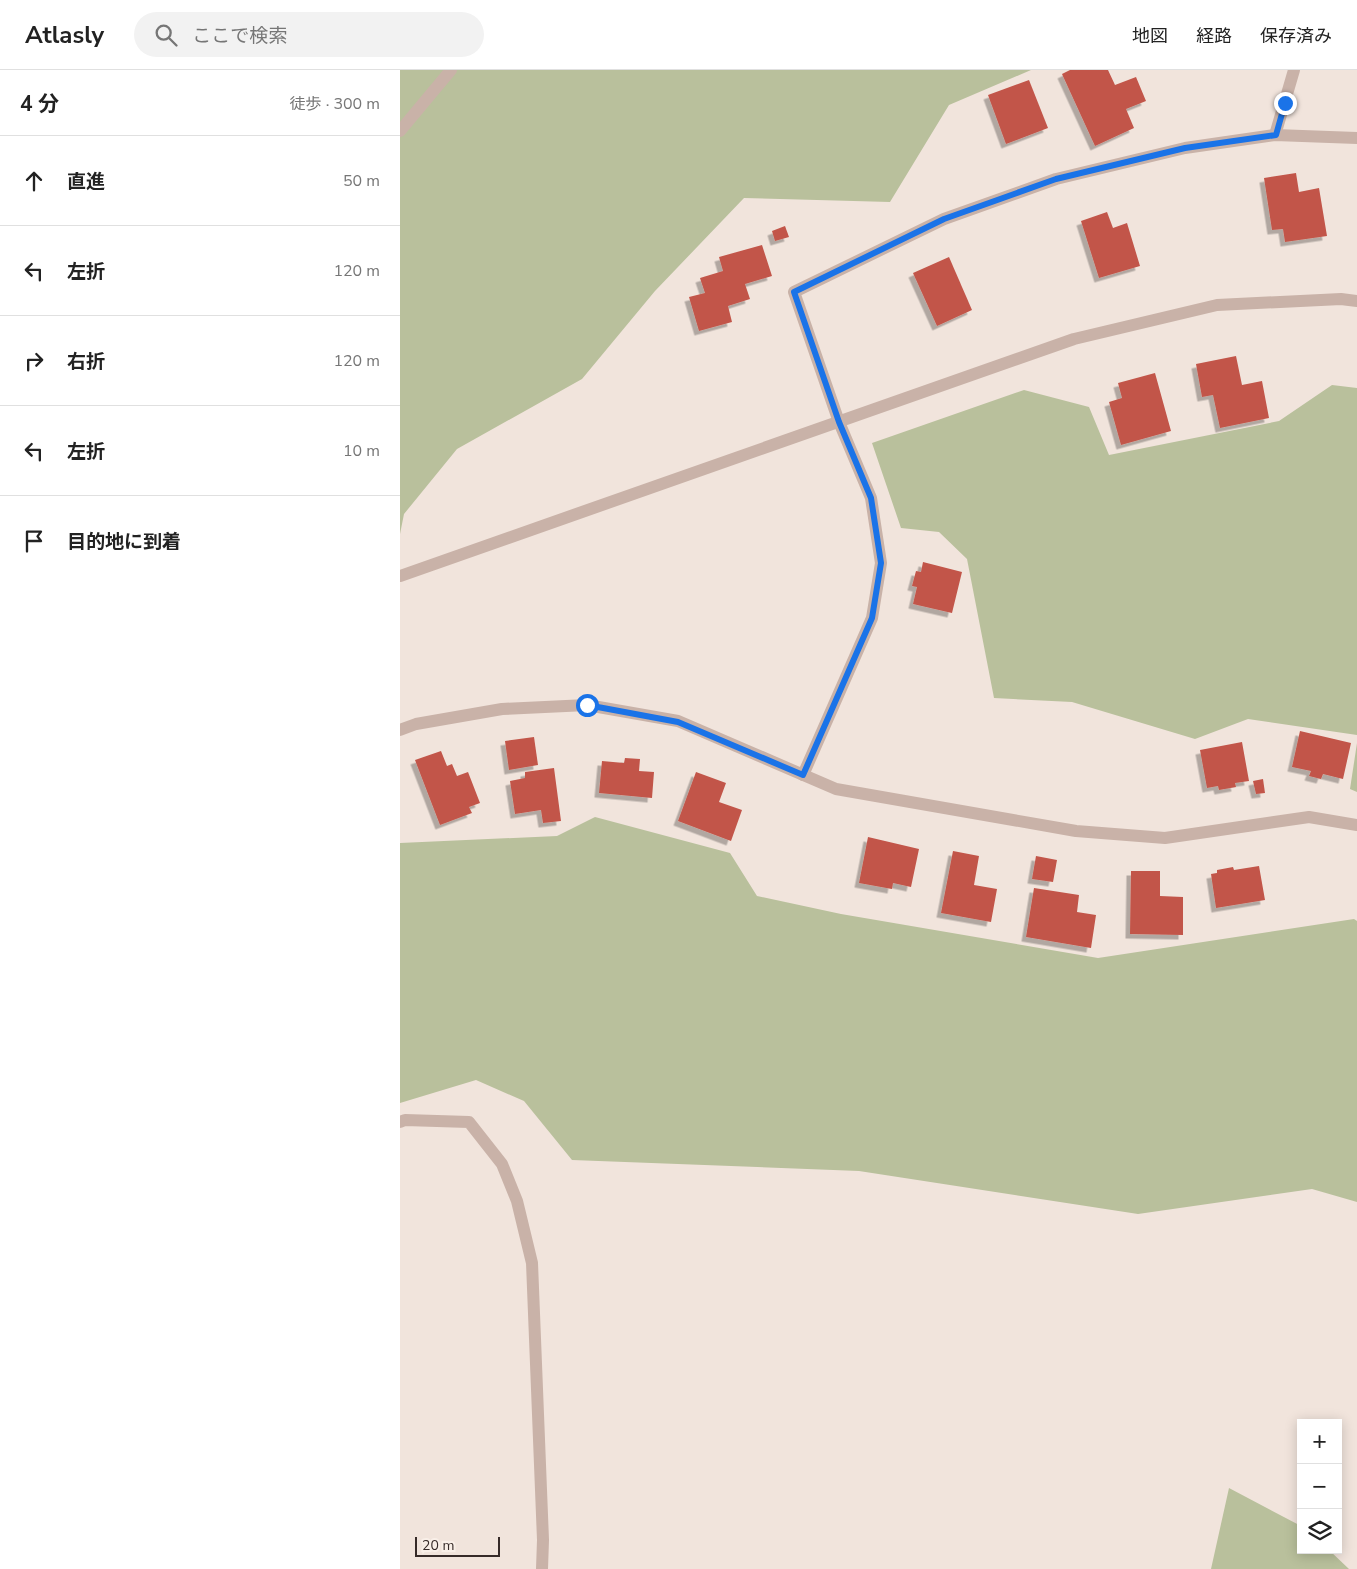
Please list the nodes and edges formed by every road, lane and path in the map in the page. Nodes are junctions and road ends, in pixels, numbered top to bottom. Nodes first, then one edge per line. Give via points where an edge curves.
1 (452, 70) edge
2 (1294, 70) edge
3 (400, 131) edge
4 (1276, 135) junction
5 (1357, 138) edge
6 (1357, 301) edge
7 (839, 422) junction
8 (400, 576) edge
9 (400, 730) edge
10 (803, 775) junction
11 (1357, 825) edge
12 (400, 1122) edge
13 (542, 1569) edge

1 - 3 street
2 - 4 street
4 - 5 street
4 - 7 street via 1185,148 1056,179 944,219 794,292
6 - 7 street via 1217,304 1074,339
7 - 8 street
7 - 10 street via 871,498 881,563 872,618
9 - 10 street via 416,724 502,709 587,705 678,722
10 - 11 street via 836,789 1076,831 1165,838 1309,817
12 - 13 street via 469,1122 502,1164 517,1201 532,1263

